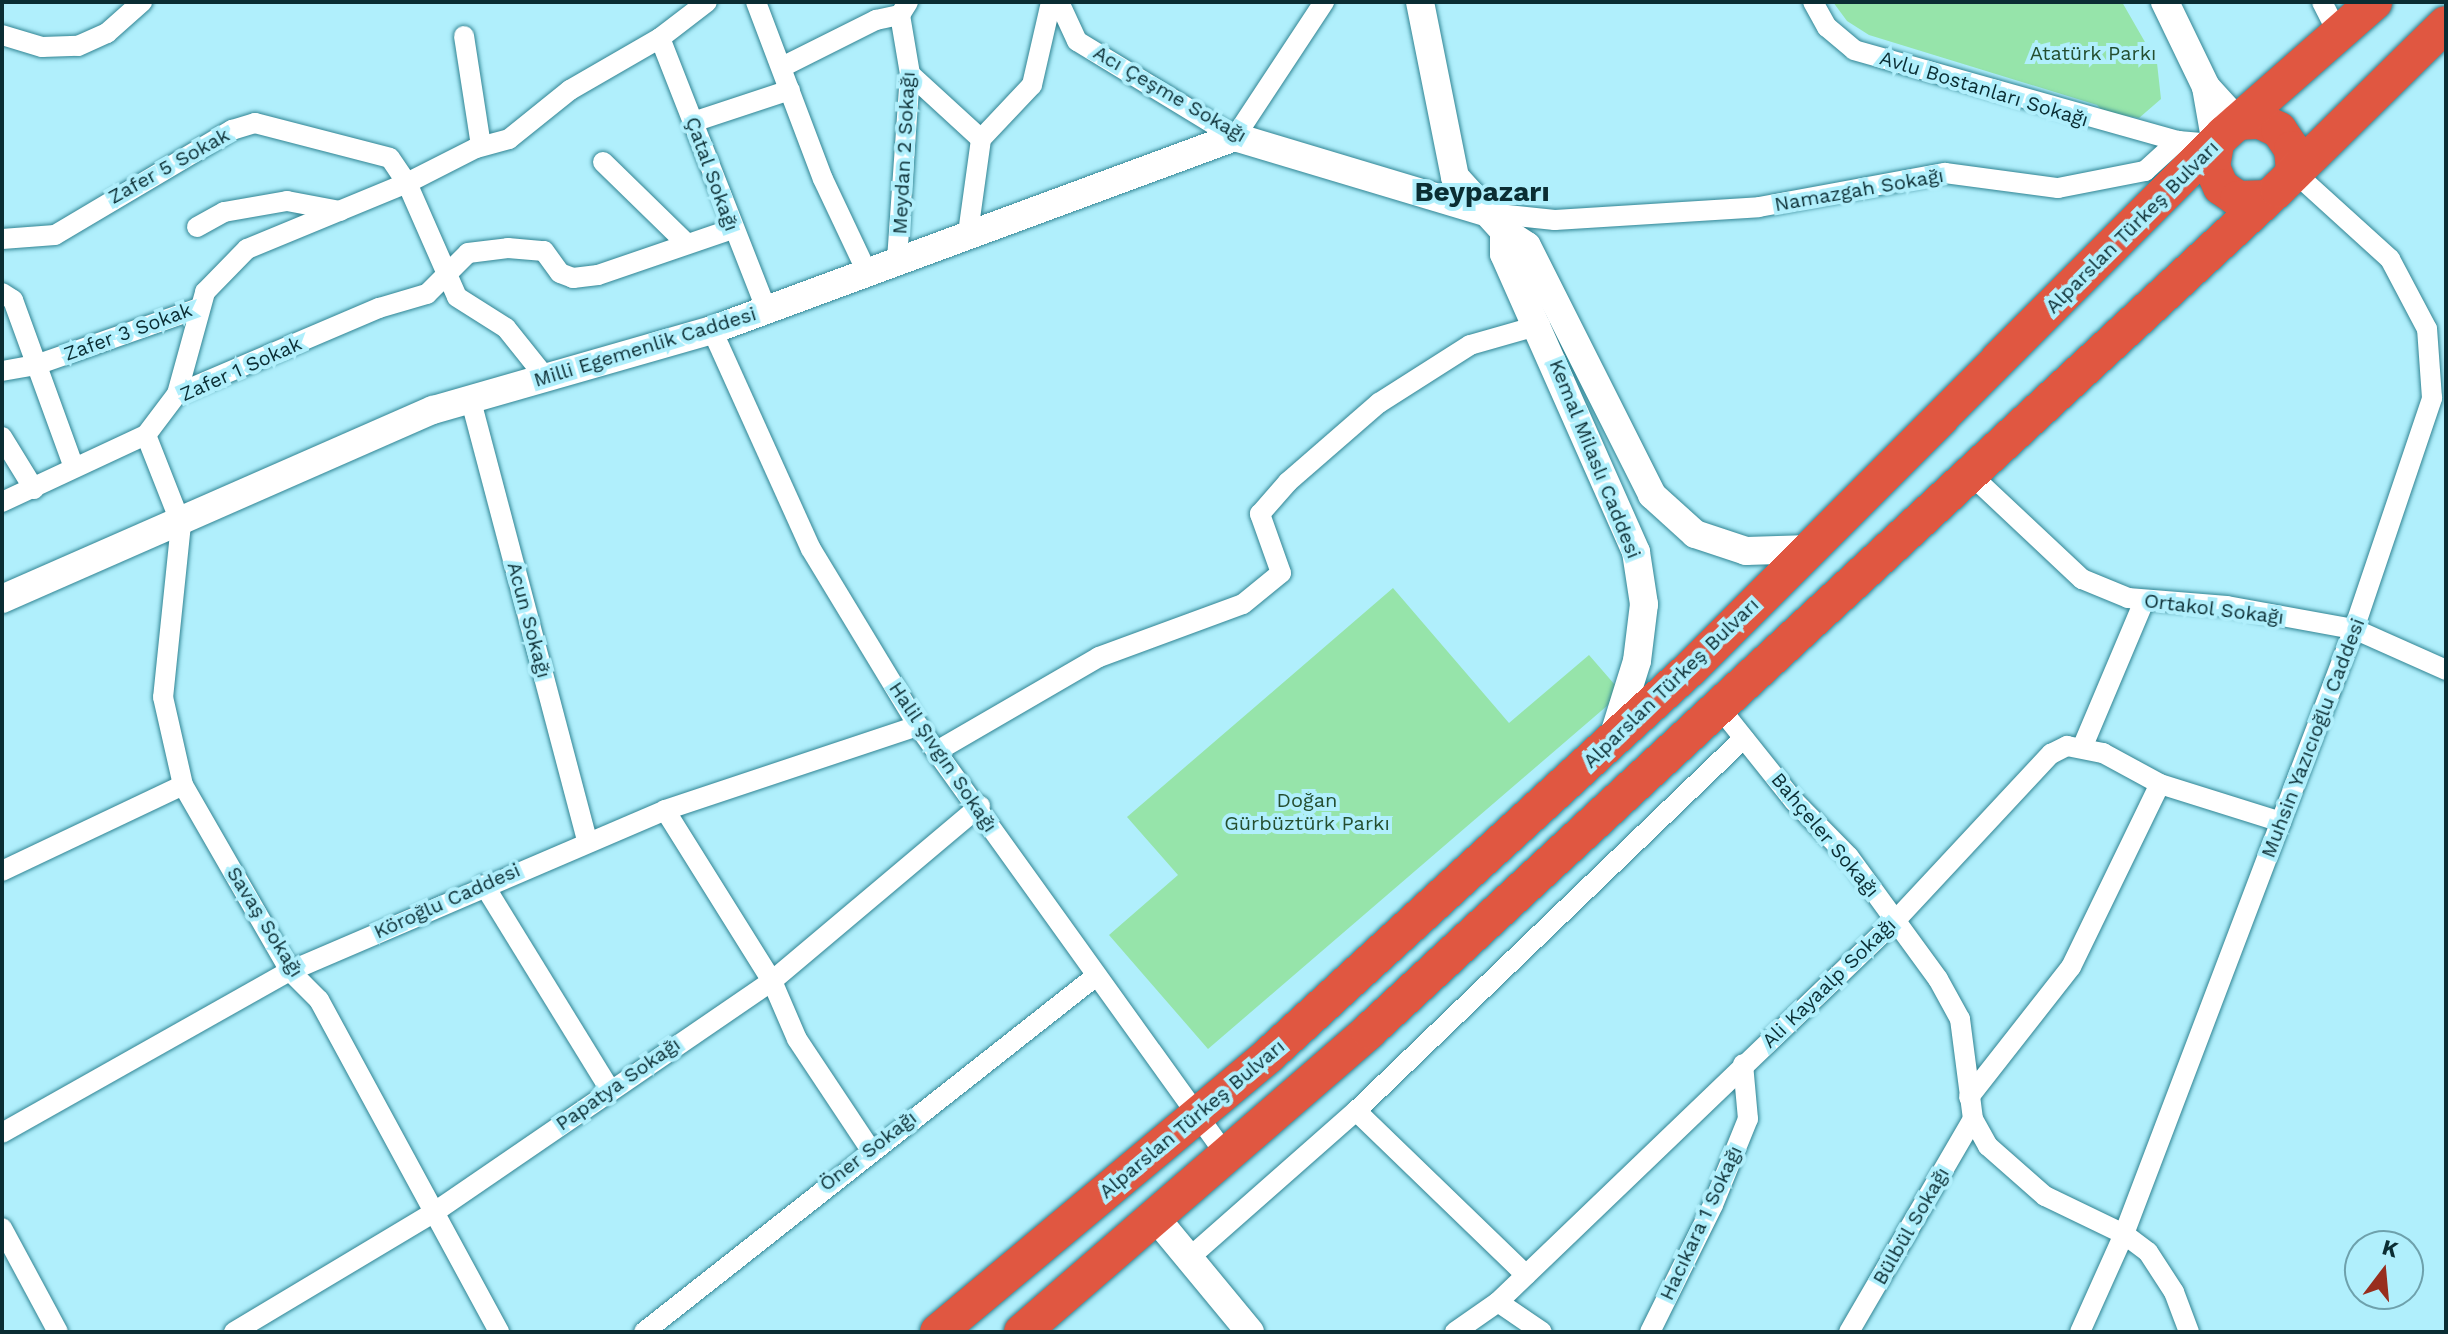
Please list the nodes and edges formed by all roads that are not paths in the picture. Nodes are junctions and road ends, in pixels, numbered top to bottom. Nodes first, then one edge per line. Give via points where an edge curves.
1 (142, 2) edge
2 (707, 2) edge
3 (756, 2) edge
4 (1051, 2) edge
5 (1059, 2) edge
6 (1324, 2) edge
7 (1420, 2) edge
8 (1813, 2) edge
9 (2165, 2) edge
10 (2322, 2) edge
11 (2374, 2) edge
12 (904, 8) edge
13 (2446, 24) edge
14 (2, 35) edge
15 (2339, 35) junction
16 (464, 36) dead end
17 (660, 38) junction
18 (784, 66) junction
19 (910, 74) junction
20 (790, 90) junction
21 (693, 122) junction
22 (2227, 133) junction
23 (1235, 137) junction
24 (981, 139) junction
25 (2178, 141) junction
26 (481, 146) junction
27 (603, 162) dead end
28 (2294, 172) junction
29 (407, 183) junction
30 (2268, 198) junction
31 (340, 211) junction
32 (1496, 222) junction
33 (197, 227) dead end
34 (732, 229) junction
35 (968, 233) junction
36 (2, 239) edge
37 (686, 243) junction
38 (897, 260) junction
39 (447, 272) junction
40 (867, 272) junction
41 (2, 293) edge
42 (199, 308) junction
43 (766, 309) junction
44 (1540, 325) junction
45 (2436, 325) edge
46 (712, 330) junction
47 (36, 365) junction
48 (2, 371) edge
49 (546, 378) junction
50 (177, 394) junction
51 (471, 401) junction
52 (146, 435) junction
53 (2, 437) edge
54 (73, 465) junction
55 (1969, 473) junction
56 (34, 489) junction
57 (2, 502) edge
58 (181, 524) junction
59 (1810, 549) junction
60 (2, 599) edge
61 (2144, 601) junction
62 (2354, 629) junction
63 (2446, 670) edge
64 (1719, 707) junction
65 (918, 726) junction
66 (1744, 738) junction
67 (1612, 741) junction
68 (2082, 748) junction
69 (937, 751) junction
70 (2160, 784) junction
71 (183, 785) junction
72 (980, 806) junction
73 (665, 810) junction
74 (2281, 822) junction
75 (587, 840) junction
76 (2, 871) edge
77 (484, 885) junction
78 (1895, 921) junction
79 (290, 971) junction
80 (1096, 976) junction
81 (772, 981) junction
82 (1743, 1064) junction
83 (609, 1088) junction
84 (1969, 1097) junction
85 (1356, 1111) junction
86 (1197, 1116) junction
87 (1973, 1119) junction
88 (2, 1133) edge
89 (870, 1149) junction
90 (1226, 1155) junction
91 (433, 1213) junction
92 (1155, 1217) junction
93 (2, 1228) edge
94 (2124, 1234) junction
95 (1189, 1258) junction
96 (1526, 1275) junction
97 (1498, 1302) junction
98 (58, 1332) edge
99 (234, 1332) edge
100 (499, 1332) edge
101 (644, 1332) edge
102 (938, 1332) edge
103 (1022, 1332) edge
104 (1250, 1332) edge
105 (1455, 1332) edge
106 (1542, 1332) edge
107 (1650, 1332) edge
108 (1849, 1332) edge
109 (2080, 1332) edge
110 (2189, 1332) edge

1 - 14 street via 107,33 78,46 42,47
2 - 17 street
3 - 18 street
4 - 24 street via 1032,85
5 - 23 street, Acı Çeşme Sokağı via 1077,41
6 - 23 street
7 - 32 street, Kemal Milaslı Caddesi via 1455,177
8 - 25 street, Avlu Bostanları Sokağı via 1827,27 1854,50
9 - 22 street
10 - 15 street
11 - 15 highway, Alparslan Türkeş Bulvarı
12 - 18 street
12 - 19 street, Meydan 2 Sokağı
13 - 28 highway
15 - 22 highway, Alparslan Türkeş Bulvarı
16 - 26 street
17 - 21 street, Çatal Sokağı
17 - 26 street via 570,90 509,139
18 - 20 street
19 - 24 street
19 - 38 street, Meydan 2 Sokağı
20 - 21 street
20 - 40 street via 823,179
21 - 34 street, Çatal Sokağı
22 - 25 street
22 - 28 highway via 2260,121 2279,130 2292,149
22 - 30 highway via 2212,167 2221,187 2238,199
22 - 59 highway, Alparslan Türkeş Bulvarı
23 - 32 street, Acı Çeşme Sokağı
23 - 35 street, Milli Egemenlik Caddesi
24 - 35 street
25 - 32 street, Namazgah Sokağı via 2145,171 2058,188 1945,173 1759,207
26 - 29 street
27 - 37 street
28 - 30 highway
28 - 45 street, Muhsin Yazıcıoğlu Caddesi via 2390,259
29 - 31 street, Zafer 3 Sokak
29 - 36 street, Zafer 5 Sokak via 390,158 255,123 232,130 55,235
29 - 39 street, Zafer 5 Sokak
30 - 55 highway
31 - 33 street via 287,201 224,212
31 - 42 street, Zafer 3 Sokak via 247,249 215,279
32 - 44 street, Kemal Milaslı Caddesi via 1504,254
32 - 59 street, Kemal Milaslı Caddesi via 1527,246 1652,495 1695,534 1746,551
34 - 37 street, Zafer 1 Sokak
34 - 43 street, Çatal Sokağı
35 - 38 street, Milli Egemenlik Caddesi
37 - 39 street, Zafer 1 Sokak via 598,275 573,278 560,273 544,251 508,248 468,253
38 - 40 street, Milli Egemenlik Caddesi
39 - 49 street, Zafer 5 Sokak via 457,297 506,328
39 - 50 street, Zafer 1 Sokak via 427,294 379,308
40 - 43 street, Milli Egemenlik Caddesi
41 - 47 street via 13,300
42 - 47 street, Zafer 3 Sokak
42 - 50 street
43 - 46 street, Milli Egemenlik Caddesi
44 - 67 street, Kemal Milaslı Caddesi via 1636,552 1642,618 1637,661
44 - 69 street via 1470,345 1379,403 1288,482 1260,514 1281,573 1243,604 1099,657
45 - 62 street, Muhsin Yazıcıoğlu Caddesi via 2432,398
46 - 49 street, Milli Egemenlik Caddesi
46 - 65 street, Halil Şıvgın Sokağı via 811,549
47 - 48 street, Zafer 3 Sokak
47 - 54 street
49 - 51 street, Milli Egemenlik Caddesi
50 - 52 street, Zafer 1 Sokak
51 - 58 street, Milli Egemenlik Caddesi via 433,410
51 - 75 street, Acun Sokağı
52 - 54 street
52 - 58 street
53 - 56 street
54 - 56 street
55 - 61 street, Ortakol Sokağı via 2082,579
55 - 64 highway
56 - 57 street
58 - 60 street, Milli Egemenlik Caddesi
58 - 71 street, Savaş Sokağı via 163,697
59 - 67 highway, Alparslan Türkeş Bulvarı
61 - 62 street, Ortakol Sokağı via 2227,606
61 - 68 street
62 - 63 street, Ortakol Sokağı
62 - 74 street, Muhsin Yazıcıoğlu Caddesi
64 - 66 street, Bahçeler Sokağı
64 - 90 highway via 1369,1031
65 - 69 street, Halil Şıvgın Sokağı
65 - 73 street, Köroğlu Caddesi
66 - 78 street, Bahçeler Sokağı via 1849,857
66 - 85 street
67 - 86 highway, Alparslan Türkeş Bulvarı
68 - 70 street via 2103,753
68 - 78 street, Ali Kayaalp Sokağı via 2067,746 2051,754
69 - 72 street, Halil Şıvgın Sokağı
70 - 74 street
70 - 84 street via 2071,967
71 - 76 street
71 - 79 street, Savaş Sokağı
72 - 80 street, Halil Şıvgın Sokağı
72 - 81 street, Papatya Sokağı
73 - 75 street, Köroğlu Caddesi
73 - 81 street
74 - 94 street, Muhsin Yazıcıoğlu Caddesi
75 - 77 street, Köroğlu Caddesi
77 - 79 street, Köroğlu Caddesi
77 - 83 street
78 - 82 street, Ali Kayaalp Sokağı
78 - 84 street, Bahçeler Sokağı via 1960,1019
79 - 88 street, Köroğlu Caddesi
79 - 91 street, Savaş Sokağı via 319,1000
80 - 86 street, Halil Şıvgın Sokağı
80 - 89 street, Öner Sokağı
81 - 83 street, Papatya Sokağı
81 - 89 street via 797,1039
82 - 96 street, Ali Kayaalp Sokağı
82 - 107 street, Hacıkara 1 Sokağı via 1748,1119 1713,1205
83 - 91 street, Papatya Sokağı
84 - 87 street, Bahçeler Sokağı
85 - 95 street
85 - 96 street
86 - 90 street, Halil Şıvgın Sokağı
86 - 102 highway, Alparslan Türkeş Bulvarı
87 - 94 street, Bahçeler Sokağı via 1988,1146 2025,1181
87 - 108 street, Bülbül Sokağı
89 - 101 street, Öner Sokağı
90 - 92 highway
91 - 99 street, Papatya Sokağı
91 - 100 street, Savaş Sokağı
92 - 95 street
92 - 103 highway
93 - 98 street
94 - 109 street, Muhsin Yazıcıoğlu Caddesi
94 - 110 street, Bahçeler Sokağı via 2148,1252 2174,1292
95 - 104 street
96 - 97 street, Ali Kayaalp Sokağı
97 - 105 street, Ali Kayaalp Sokağı
97 - 106 street

